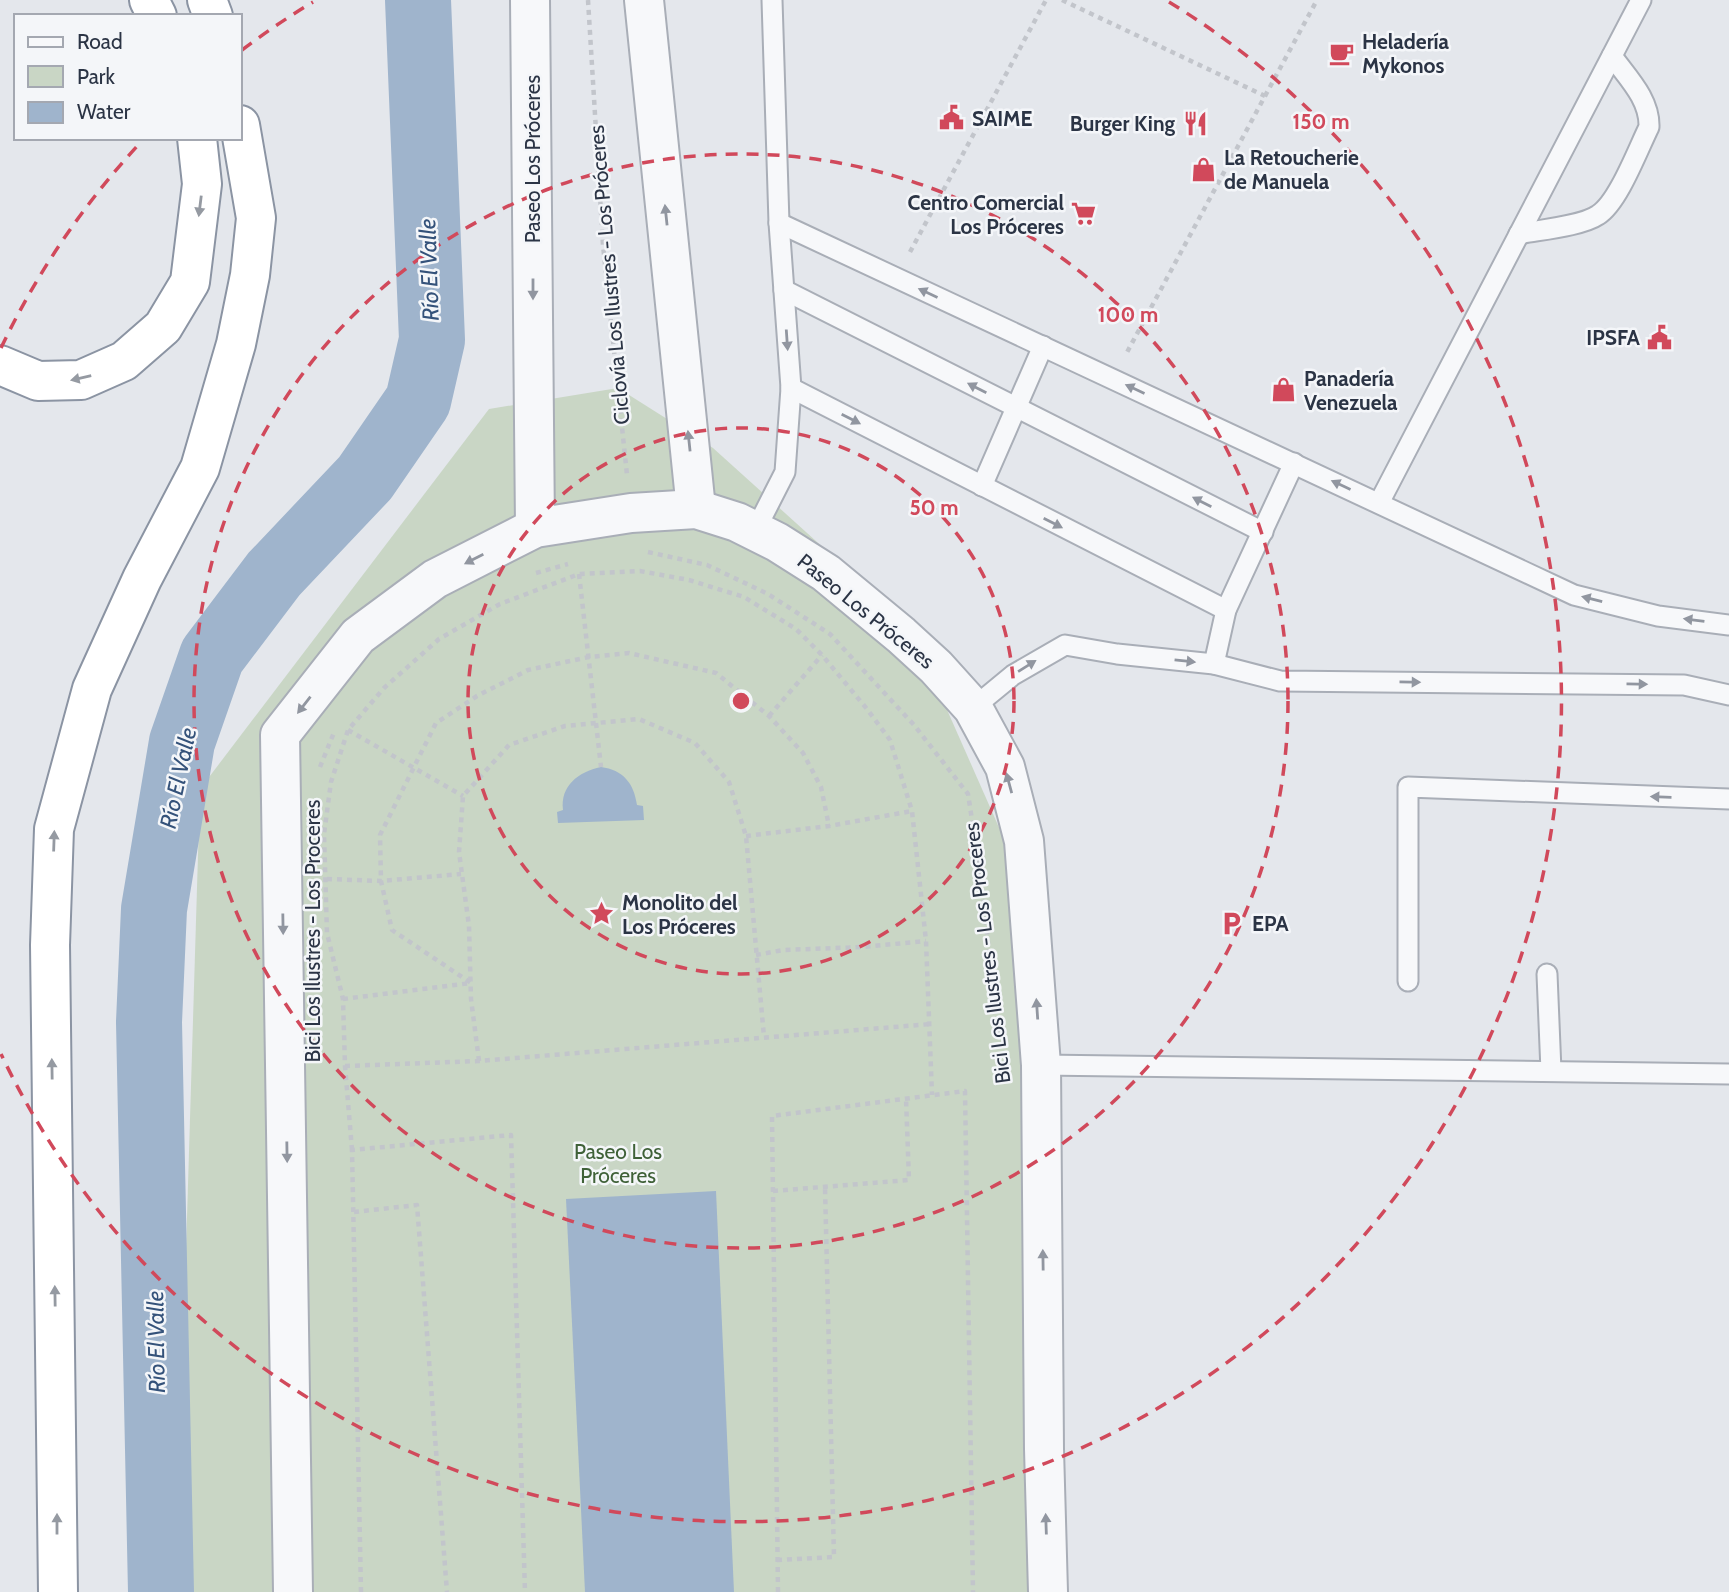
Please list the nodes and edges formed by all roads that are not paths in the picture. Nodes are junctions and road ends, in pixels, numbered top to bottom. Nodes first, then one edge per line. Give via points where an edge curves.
1 (530, 0) edge
2 (644, 0) edge
3 (772, 0) edge
4 (1641, 0) edge
5 (1612, 56) junction
6 (242, 136) edge
7 (197, 140) edge
8 (779, 223) junction
9 (1519, 234) junction
10 (784, 290) junction
11 (1043, 346) junction
12 (0, 365) edge
13 (791, 388) junction
14 (1015, 407) junction
15 (1294, 463) junction
16 (982, 486) junction
17 (1379, 503) junction
18 (696, 509) junction
19 (535, 528) junction
20 (755, 531) junction
21 (1263, 532) junction
22 (1226, 610) junction
23 (1729, 625) edge
24 (1214, 664) junction
25 (1729, 695) edge
26 (974, 708) junction
27 (1729, 799) edge
28 (1547, 974) dead end
29 (1408, 981) dead end
30 (1041, 1065) junction
31 (1551, 1072) junction
32 (1729, 1074) edge
33 (58, 1592) edge
34 (293, 1592) edge
35 (1048, 1592) edge

1 -> 19 street, Paseo Los Próceres
18 -> 2 street
3 - 8 lane
4 - 5 lane
5 - 9 lane
5 - 9 lane via 1644,101 1649,127 1612,203 1587,220
33 -> 6 highway via 50,945 54,829 92,689 200,468 236,344 256,218
7 -> 12 highway via 202,184 190,282 163,327 124,361 81,380 38,381
8 - 10 lane
11 -> 8 lane
9 - 17 lane
10 -> 13 lane
14 -> 10 lane
11 - 14 lane
15 -> 11 lane
13 -> 16 lane
13 - 20 lane via 785,472
14 - 16 lane
21 -> 14 lane
17 -> 15 lane
15 - 21 lane
16 -> 22 lane
23 -> 17 lane via 1658,616 1574,595
18 - 19 street, Paseo Los Próceres via 633,531
18 - 20 street, Paseo Los Próceres
19 -> 34 street, Paseo Los Próceres via 435,579 358,636 280,735
20 - 26 street, Paseo Los Próceres via 826,573 901,635
21 - 22 lane
22 - 24 lane
24 -> 25 lane via 1280,681 1684,685
26 -> 24 lane via 1013,675 1065,645
30 -> 26 street, Paseo Los Próceres via 1024,841 1005,767
27 -> 29 lane via 1408,787
28 - 31 lane
30 - 31 lane
35 -> 30 street, Paseo Los Próceres
31 - 32 lane

